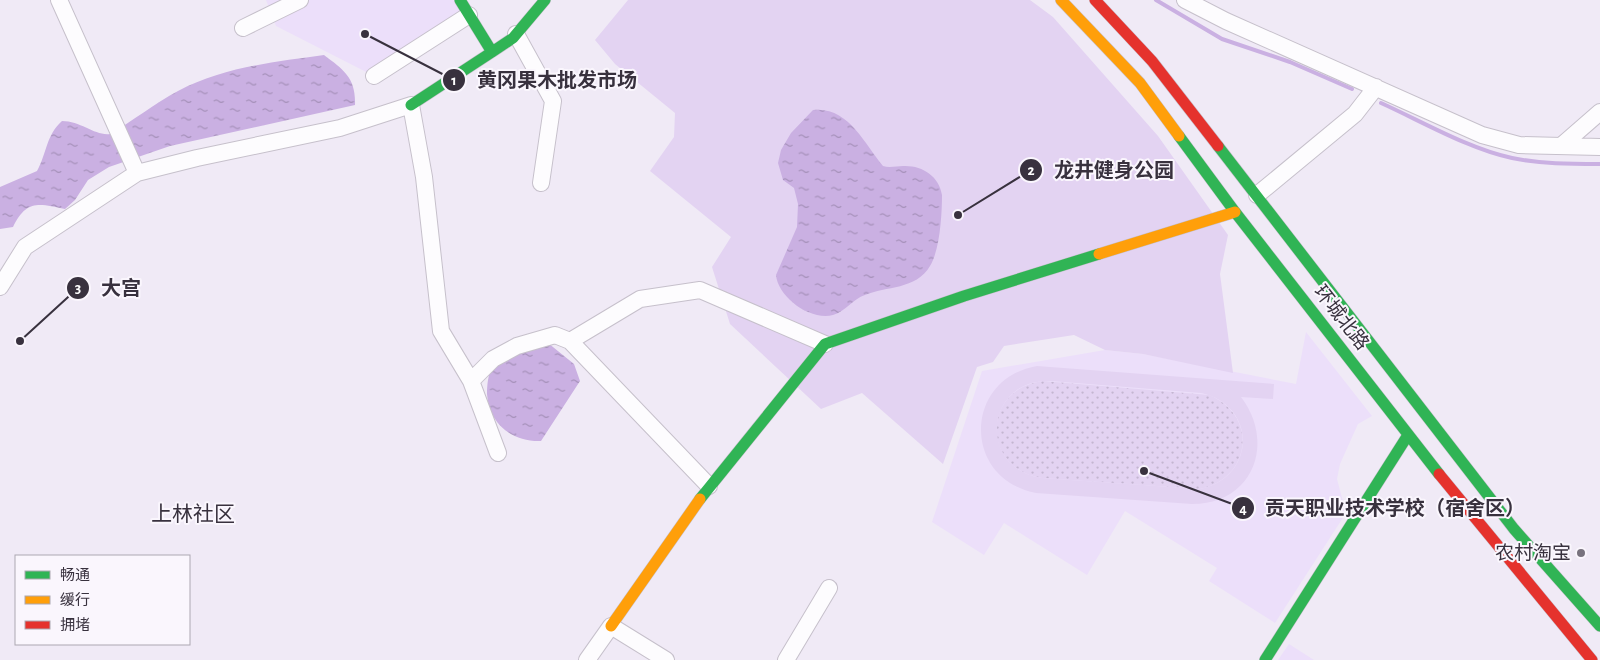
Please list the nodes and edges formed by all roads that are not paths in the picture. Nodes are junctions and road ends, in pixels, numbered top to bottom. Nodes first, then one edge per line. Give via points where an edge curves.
1 (59, 0) edge
2 (300, 0) edge
3 (460, 0) edge
4 (545, 0) edge
5 (1061, 0) edge
6 (1096, 0) edge
7 (1185, 0) edge
8 (469, 15) junction
9 (243, 28) dead end
10 (516, 34) junction
11 (492, 52) junction
12 (374, 76) dead end
13 (1376, 87) junction
14 (411, 105) junction
15 (1600, 112) edge
16 (1561, 146) junction
17 (1600, 147) edge
18 (134, 167) junction
19 (541, 183) dead end
20 (1246, 204) junction
21 (3, 277) edge
22 (570, 340) junction
23 (825, 344) junction
24 (471, 381) junction
25 (1408, 435) junction
26 (498, 452) dead end
27 (709, 486) junction
28 (829, 588) dead end
29 (611, 626) junction
30 (1600, 626) edge
31 (587, 660) edge
32 (666, 660) edge
33 (786, 660) edge
34 (1265, 660) edge
35 (1592, 660) edge

1 - 18 street
2 - 9 street
3 - 8 main road
4 - 10 main road
5 - 20 main road, 环城北路 via 1140,83
6 - 20 main road, 环城北路 via 1152,61
7 - 13 street
8 - 11 main road
8 - 12 street
10 - 11 main road
10 - 19 street via 554,101
11 - 14 main road
13 - 16 street via 1482,135 1519,144
13 - 20 street via 1355,114
14 - 18 street via 340,128 197,158
14 - 24 street via 424,177 441,331
15 - 16 street
16 - 17 street
18 - 21 street via 25,248
20 - 23 main road
20 - 25 main road, 环城北路 via 1323,322
20 - 30 main road, 环城北路 via 1514,528
22 - 23 street via 640,299 700,290
22 - 24 street via 555,335 516,346 493,359
22 - 27 street
23 - 27 main road
24 - 26 street
25 - 34 main road
25 - 35 main road, 环城北路
27 - 29 main road
28 - 33 street
29 - 31 street
29 - 32 street

